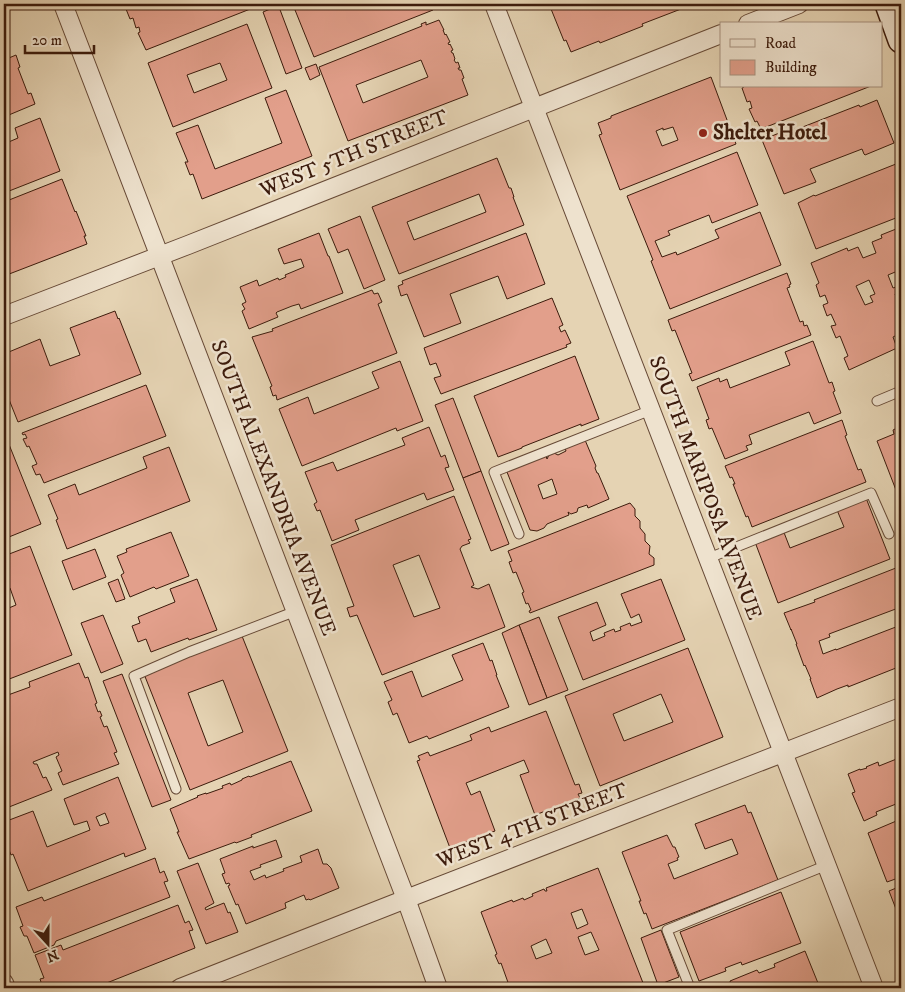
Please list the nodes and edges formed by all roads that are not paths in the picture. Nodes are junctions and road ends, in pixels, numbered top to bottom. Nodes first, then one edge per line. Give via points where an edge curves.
1 (63, 4) edge
2 (494, 4) edge
3 (798, 4) edge
4 (888, 4) edge
5 (753, 22) edge
6 (720, 34) edge
7 (901, 40) edge
8 (534, 107) junction
9 (160, 255) junction
10 (4, 316) edge
11 (901, 391) edge
12 (877, 401) dead end
13 (651, 410) junction
14 (519, 534) dead end
15 (889, 534) dead end
16 (708, 558) junction
17 (296, 611) junction
18 (901, 707) edge
19 (784, 753) junction
20 (176, 789) dead end
21 (827, 865) junction
22 (406, 899) junction
23 (4, 983) edge
24 (6, 988) edge
25 (180, 988) edge
26 (438, 988) edge
27 (690, 988) edge
28 (874, 988) edge

1 - 9 street, SOUTH ALEXANDRIA AVENUE
2 - 8 street, SOUTH MARIPOSA AVENUE
3 - 5 street
4 - 7 main road
6 - 8 street, WEST 5TH STREET
8 - 9 street, WEST 5TH STREET
8 - 13 street, SOUTH MARIPOSA AVENUE
9 - 10 street, WEST 5TH STREET
9 - 17 street, SOUTH ALEXANDRIA AVENUE
11 - 12 lane
13 - 14 lane via 494,472
13 - 16 street, SOUTH MARIPOSA AVENUE
15 - 16 lane via 871,493
16 - 19 street, SOUTH MARIPOSA AVENUE
17 - 20 lane via 134,676
17 - 22 street, SOUTH ALEXANDRIA AVENUE
18 - 19 street, WEST 4TH STREET
19 - 21 street, SOUTH MARIPOSA AVENUE
19 - 22 street, WEST 4TH STREET
21 - 27 lane via 667,930
21 - 28 street, SOUTH MARIPOSA AVENUE
22 - 25 street, WEST 4TH STREET
22 - 26 street, SOUTH ALEXANDRIA AVENUE
23 - 24 street

